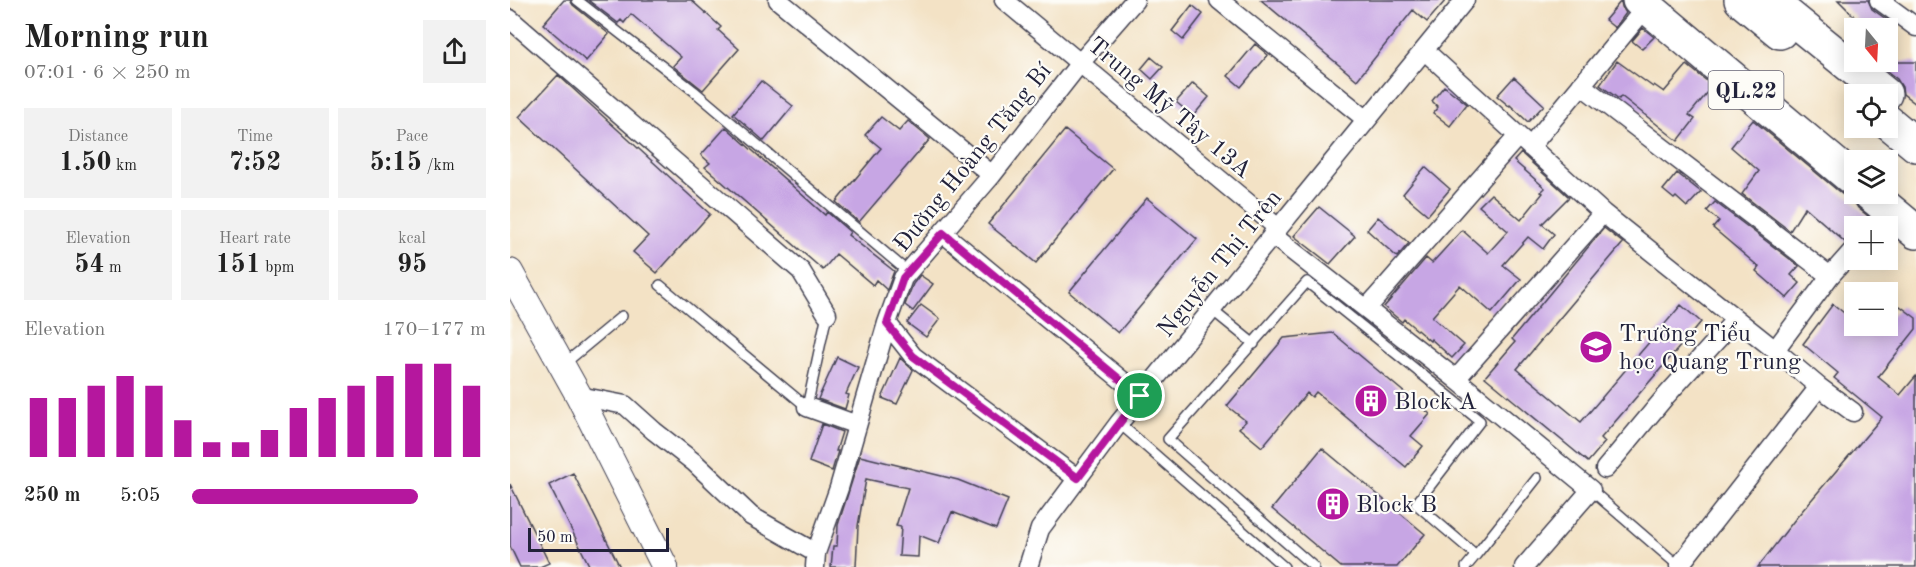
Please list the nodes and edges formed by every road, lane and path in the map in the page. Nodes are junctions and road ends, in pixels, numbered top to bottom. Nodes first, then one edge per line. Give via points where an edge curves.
1 (577, 0) edge
2 (778, 0) edge
3 (1004, 0) edge
4 (1135, 0) edge
5 (1220, 0) edge
6 (1466, 0) edge
7 (1741, 0) edge
8 (1769, 0) edge
9 (1879, 0) edge
10 (1651, 2) edge
11 (510, 19) edge
12 (1916, 27) edge
13 (1424, 50) junction
14 (1080, 63) junction
15 (1872, 84) edge
16 (1581, 85) junction
17 (1844, 85) edge
18 (1898, 105) edge
19 (1367, 120) junction
20 (1916, 120) edge
21 (1898, 130) edge
22 (1524, 142) junction
23 (1916, 145) edge
24 (1847, 150) edge
25 (1844, 171) edge
26 (992, 175) junction
27 (1887, 204) edge
28 (1603, 213) junction
29 (1275, 232) junction
30 (1916, 232) edge
31 (943, 233) junction
32 (1844, 260) edge
33 (510, 272) edge
34 (908, 272) junction
35 (1830, 276) junction
36 (660, 285) dead end
37 (1367, 308) junction
38 (1212, 310) junction
39 (827, 314) joint
40 (621, 316) dead end
41 (1736, 319) junction
42 (887, 324) junction
43 (1254, 344) junction
44 (1775, 350) junction
45 (562, 365) junction
46 (1456, 379) junction
47 (1819, 387) junction
48 (579, 396) junction
49 (1140, 396) junction
50 (807, 407) junction
51 (1853, 412) dead end
52 (1119, 423) junction
53 (857, 425) junction
54 (1605, 469) dead end
55 (1078, 478) junction
56 (1537, 478) dead end
57 (1591, 490) junction
58 (1476, 555) junction
59 (816, 560) edge
60 (665, 567) edge
61 (1028, 567) edge
62 (1284, 567) edge
63 (1314, 567) edge
64 (1466, 567) edge
65 (1524, 567) edge
66 (1680, 567) edge

1 - 34 lane via 694,91
2 - 26 street
3 - 14 street, Trung Mỹ Tây 13A
4 - 14 street, Đường Hoàng Tăng Bí
5 - 19 street
6 - 13 street, Nguyễn Thị Trên
7 - 17 highway, QL.22
8 - 15 highway
9 - 12 street
10 - 16 street
10 - 24 highway, QL.22
10 - 25 highway, QL.22
11 - 39 street via 801,271
13 - 19 street, Nguyễn Thị Trên
13 - 22 street
14 - 26 street, Đường Hoàng Tăng Bí
14 - 29 street, Trung Mỹ Tây 13A
16 - 22 street
16 - 35 street
18 - 20 highway
19 - 29 street, Nguyễn Thị Trên
21 - 23 highway
22 - 28 street
22 - 37 street
26 - 31 street, Đường Hoàng Tăng Bí
27 - 30 highway
28 - 41 street
28 - 46 street
29 - 37 street, Trung Mỹ Tây 13A
29 - 38 street, Nguyễn Thị Trên
31 - 34 street, Đường Hoàng Tăng Bí
31 - 49 street
32 - 35 street
33 - 45 street
34 - 42 street, Đường Hoàng Tăng Bí
35 - 44 street
36 - 50 lane
37 - 46 street, Trung Mỹ Tây 13A
38 - 43 lane
38 - 49 street, Nguyễn Thị Trên
39 - 50 lane
40 - 45 lane
41 - 44 street
41 - 54 street
42 - 53 street, Đường Hoàng Tăng Bí
42 - 55 street via 913,356
43 - 58 lane via 1307,282 1480,421 1416,504
43 - 63 lane via 1168,439
44 - 47 street
45 - 48 street
46 - 57 street, Trung Mỹ Tây 13A
47 - 51 street
47 - 66 street
48 - 59 street via 625,405 751,516
48 - 60 street
49 - 52 street, Nguyễn Thị Trên
50 - 53 street
52 - 55 street, Nguyễn Thị Trên
52 - 62 lane
53 - 59 street, Đường Hoàng Tăng Bí
55 - 61 street, Nguyễn Thị Trên via 1040,529
56 - 58 lane
57 - 65 street
57 - 66 lane
58 - 64 lane

